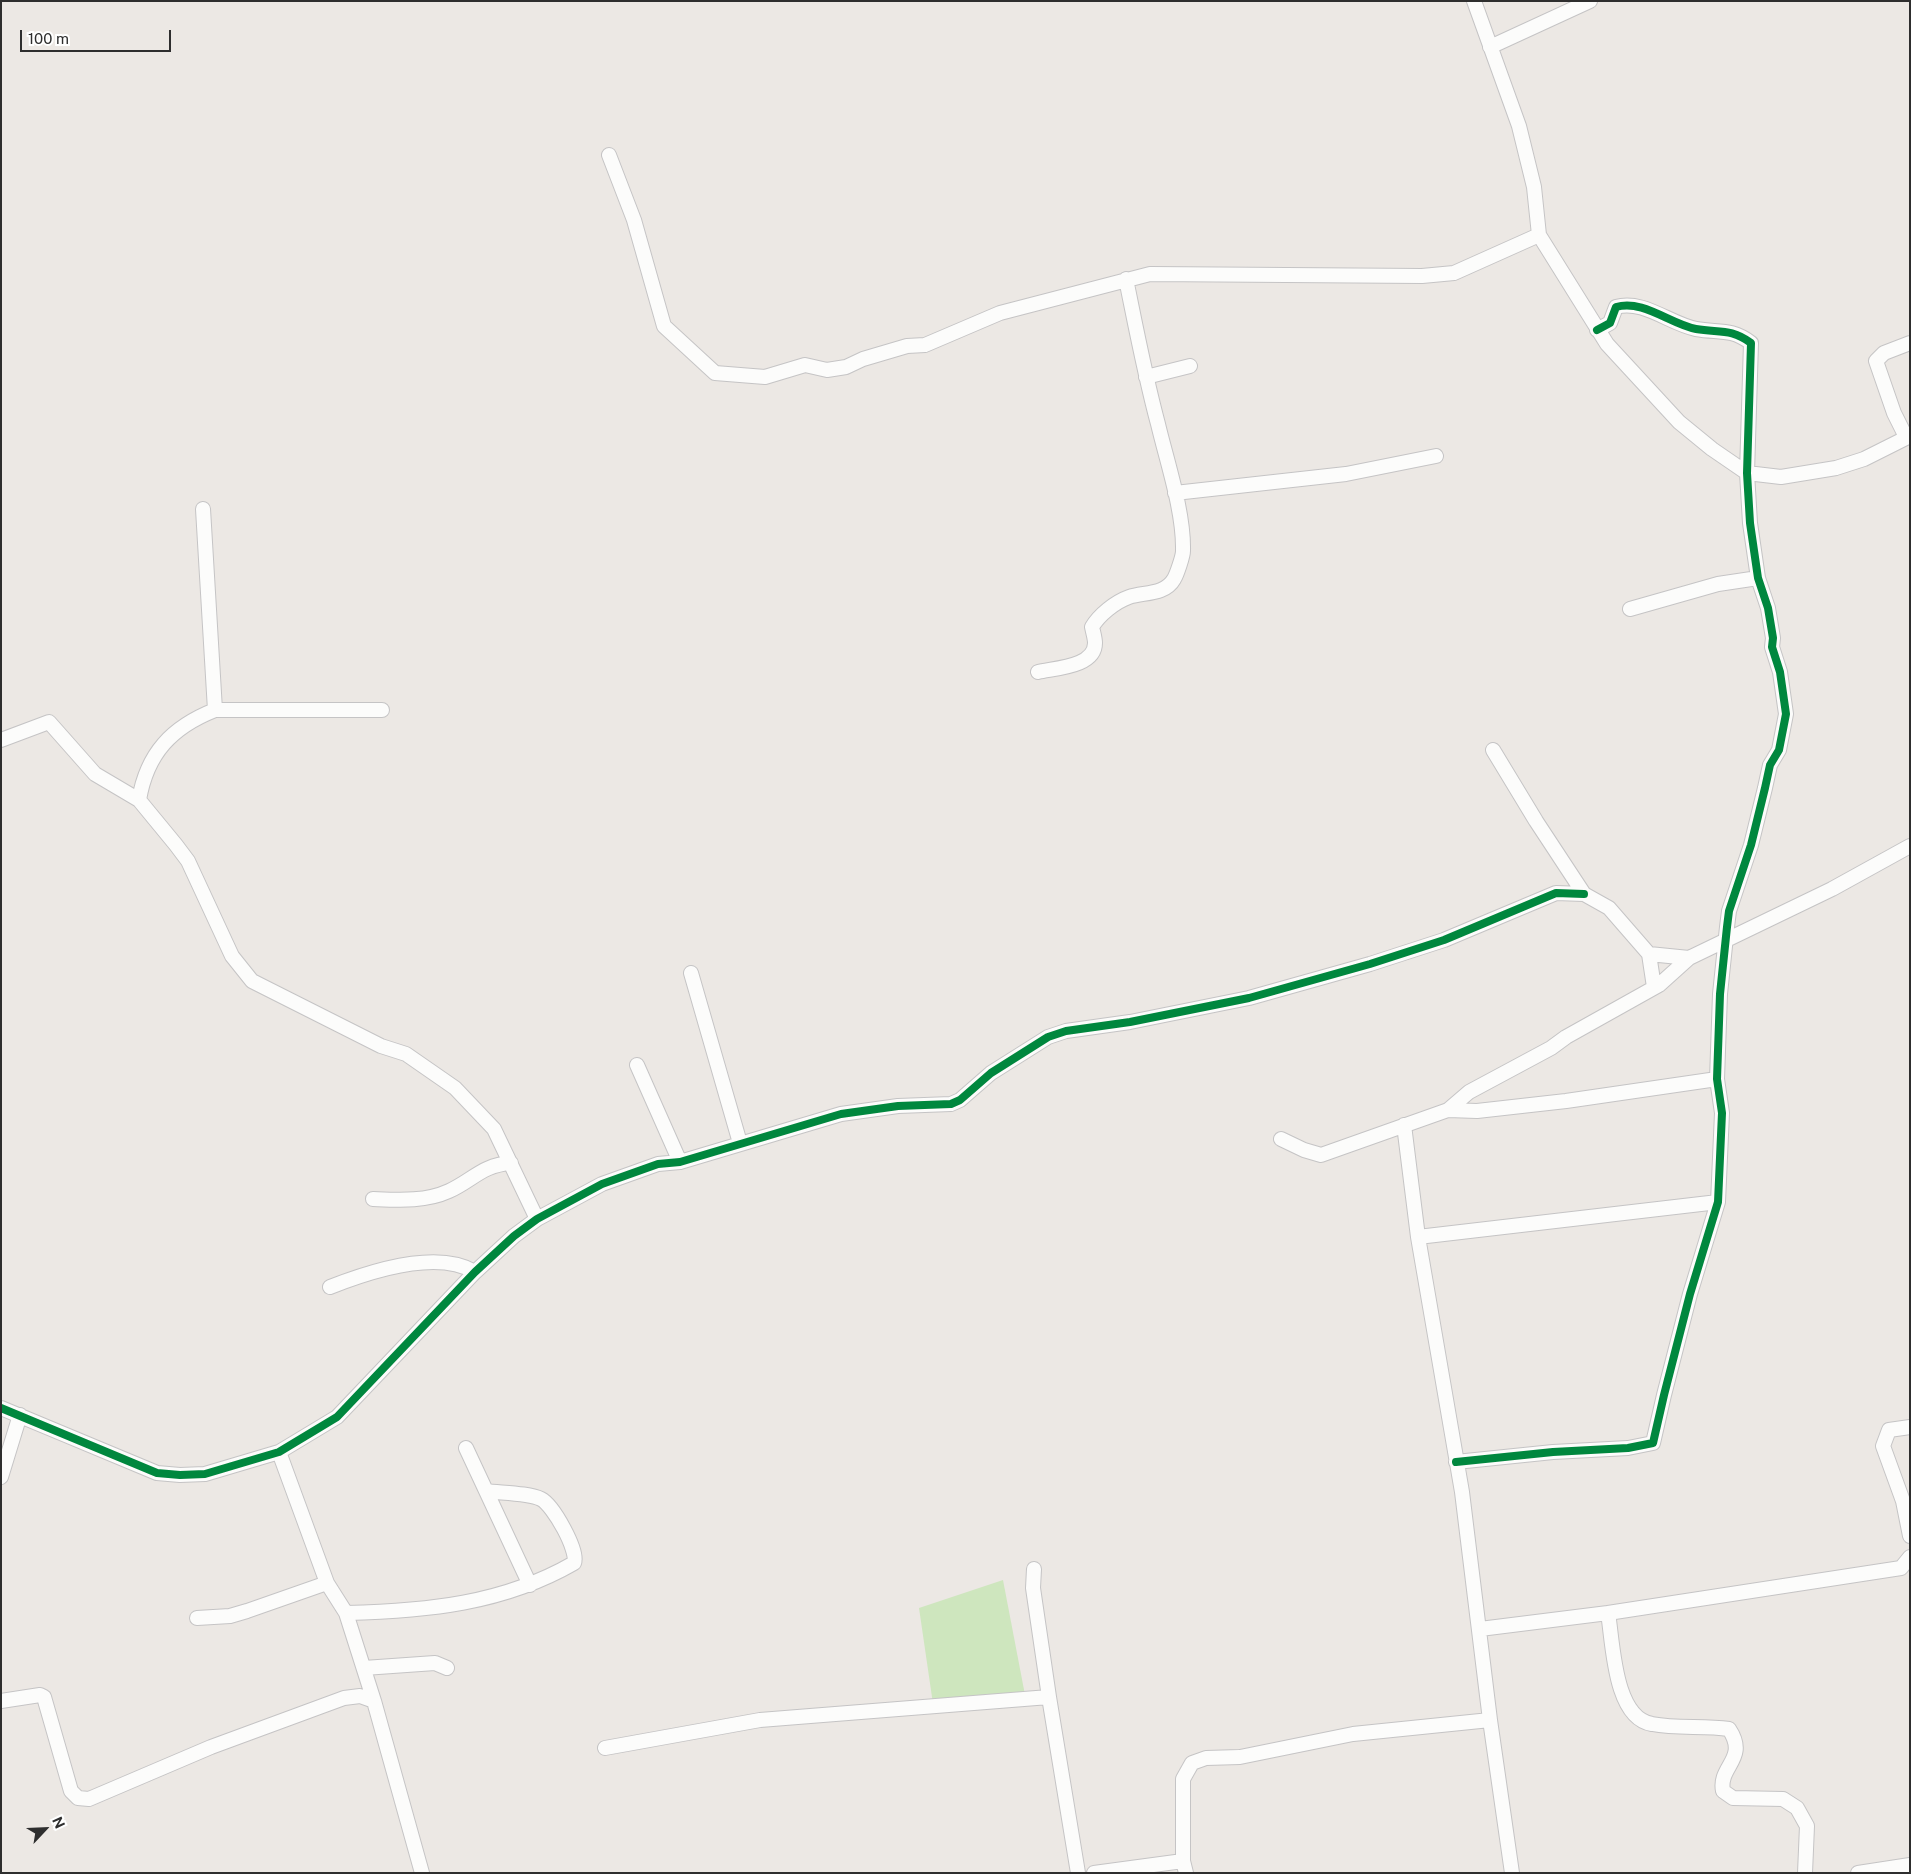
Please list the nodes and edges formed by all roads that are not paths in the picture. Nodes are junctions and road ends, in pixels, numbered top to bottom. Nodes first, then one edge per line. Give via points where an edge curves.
1 (1474, 1) edge
2 (1590, 1) edge
3 (1490, 47) junction
4 (609, 154) dead end
5 (1539, 235) junction
6 (1126, 279) junction
7 (1597, 330) junction
8 (1910, 343) edge
9 (1190, 366) dead end
10 (1146, 377) junction
11 (1908, 437) edge
12 (1436, 456) dead end
13 (1747, 473) junction
14 (1175, 493) junction
15 (204, 509) dead end
16 (1758, 578) junction
17 (1630, 609) dead end
18 (1038, 672) dead end
19 (215, 710) junction
20 (382, 710) dead end
21 (1, 740) edge
22 (1493, 750) dead end
23 (139, 800) junction
24 (1910, 846) edge
25 (1584, 894) junction
26 (1727, 942) junction
27 (1649, 954) junction
28 (1689, 958) junction
29 (691, 973) dead end
30 (1654, 987) junction
31 (638, 1065) dead end
32 (1717, 1079) junction
33 (1448, 1110) junction
34 (1404, 1124) junction
35 (1281, 1139) dead end
36 (740, 1143) junction
37 (680, 1162) junction
38 (511, 1163) junction
39 (373, 1198) dead end
40 (1718, 1202) junction
41 (538, 1219) junction
42 (1418, 1238) junction
43 (475, 1272) junction
44 (330, 1287) dead end
45 (1, 1408) edge
46 (20, 1415) junction
47 (1910, 1427) edge
48 (466, 1448) dead end
49 (279, 1452) junction
50 (1456, 1462) junction
51 (1, 1477) edge
52 (486, 1491) junction
53 (1910, 1536) edge
54 (1910, 1557) edge
55 (1034, 1569) dead end
56 (327, 1582) junction
57 (530, 1585) junction
58 (1608, 1612) junction
59 (346, 1613) junction
60 (197, 1618) dead end
61 (1480, 1630) junction
62 (364, 1668) junction
63 (448, 1668) dead end
64 (1049, 1697) junction
65 (1, 1701) edge
66 (374, 1702) junction
67 (1490, 1720) junction
68 (605, 1748) dead end
69 (1910, 1865) edge
70 (1185, 1867) edge
71 (422, 1873) edge
72 (1078, 1873) edge
73 (1094, 1873) edge
74 (1512, 1873) edge
75 (1805, 1873) edge
76 (1858, 1873) edge

1 - 3 street
2 - 3 street
3 - 5 street via 1519,126 1534,187
4 - 6 street via 634,220 664,326 715,373 765,377 805,365 828,370 846,367 898,349 925,345 1000,313
5 - 6 street via 1454,273 1422,276 1150,274
5 - 7 street
6 - 10 street
7 - 13 street via 1679,422
7 - 13 street via 1610,323 1616,307 1624,304 1695,329 1727,331 1751,343
8 - 11 street via 1884,353 1876,361 1894,413
9 - 10 street
10 - 14 street
11 - 13 street via 1864,459 1836,468 1782,477
12 - 14 street via 1346,474
13 - 16 street
14 - 18 street via 1184,552 1174,578 1160,590 1129,597 1099,616 1092,627 1095,644 1088,658
15 - 19 street
16 - 17 street via 1718,584
16 - 26 street via 1768,608 1786,722 1779,750 1765,781 1751,845 1729,911
19 - 20 street
19 - 23 street via 192,719 173,733 152,760
21 - 23 street via 49,722 96,774
22 - 25 street
23 - 38 street via 188,861 232,956 252,981 381,1046 406,1054 454,1088 494,1129
24 - 26 street
25 - 27 street via 1609,908
25 - 36 street via 1556,893 1444,940 1249,998 1130,1022 1066,1031 1048,1038 991,1073 951,1104 898,1106 841,1114
26 - 28 street
26 - 32 street via 1720,994
27 - 28 street
27 - 30 street
28 - 30 street
29 - 36 street
30 - 33 street via 1469,1092
31 - 37 street
32 - 33 street via 1566,1101
32 - 40 street via 1722,1113
33 - 34 street
34 - 35 street via 1321,1155
34 - 42 street
36 - 37 street
37 - 41 street via 658,1164 602,1184
38 - 39 street via 493,1164 432,1197
38 - 41 street
40 - 42 street
40 - 50 street via 1680,1331 1654,1443
41 - 43 street
42 - 50 street
43 - 44 street via 456,1266 409,1264 373,1271
43 - 49 street via 337,1417
45 - 46 street
46 - 49 street via 157,1473 205,1474
46 - 51 street
47 - 53 street via 1889,1430 1883,1446 1903,1501
48 - 52 street
49 - 56 street
50 - 61 street
52 - 57 street
52 - 57 street via 541,1499 568,1536 576,1554 574,1563
54 - 58 street via 1901,1568
55 - 64 street via 1033,1588
56 - 59 street
56 - 60 street via 230,1616
57 - 59 street via 460,1605 402,1612
58 - 61 street
58 - 75 street via 1618,1683 1628,1708 1650,1724 1729,1729 1737,1741 1736,1753 1721,1782 1723,1791 1733,1798 1783,1799 1797,1808 1807,1826
59 - 62 street
61 - 67 street
62 - 63 street via 435,1663
62 - 66 street
64 - 68 street via 760,1720
64 - 72 street
65 - 66 street via 44,1697 71,1791 78,1798 89,1799 212,1746 344,1698 360,1696
66 - 71 street
67 - 70 street via 1353,1734 1240,1757 1206,1758 1192,1763 1183,1779
67 - 74 street
69 - 76 street
70 - 73 street

